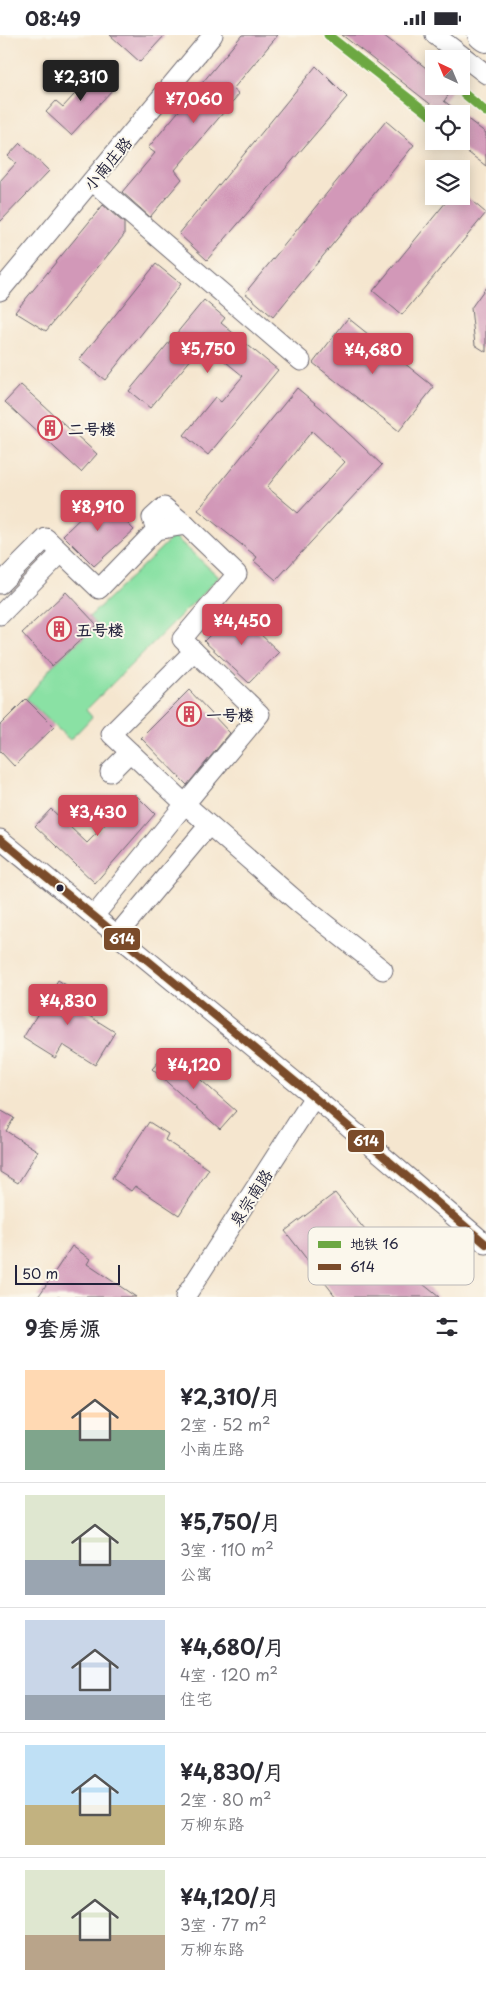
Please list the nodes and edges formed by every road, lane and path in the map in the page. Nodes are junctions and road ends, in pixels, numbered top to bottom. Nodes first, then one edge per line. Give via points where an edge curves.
1 (213, 35) edge
2 (435, 35) edge
3 (482, 35) edge
4 (486, 38) edge
5 (486, 74) edge
6 (92, 181) junction
7 (0, 291) edge
8 (301, 361) dead end
9 (61, 553) junction
10 (0, 584) edge
11 (0, 615) edge
12 (194, 651) junction
13 (130, 752) junction
14 (110, 772) dead end
15 (185, 804) junction
16 (209, 825) junction
17 (0, 839) edge
18 (94, 916) junction
19 (117, 935) junction
20 (383, 970) dead end
21 (314, 1097) junction
22 (465, 1227) edge
23 (474, 1235) edge
24 (486, 1245) edge
25 (186, 1297) edge

1 - 6 street, 小南庄路
2 - 5 street
3 - 4 highway
6 - 7 street, 小南庄路
6 - 8 street
9 - 10 street via 46,538
9 - 11 street
9 - 12 street via 99,589 156,530 186,525 237,574 182,639
12 - 13 street via 111,734
12 - 15 street via 260,714
13 - 14 street
13 - 15 street
15 - 16 street
15 - 18 street
16 - 19 street
16 - 20 street
17 - 18 street
18 - 19 street
19 - 21 street
21 - 22 street
21 - 25 street, 泉宗南路
23 - 24 street

